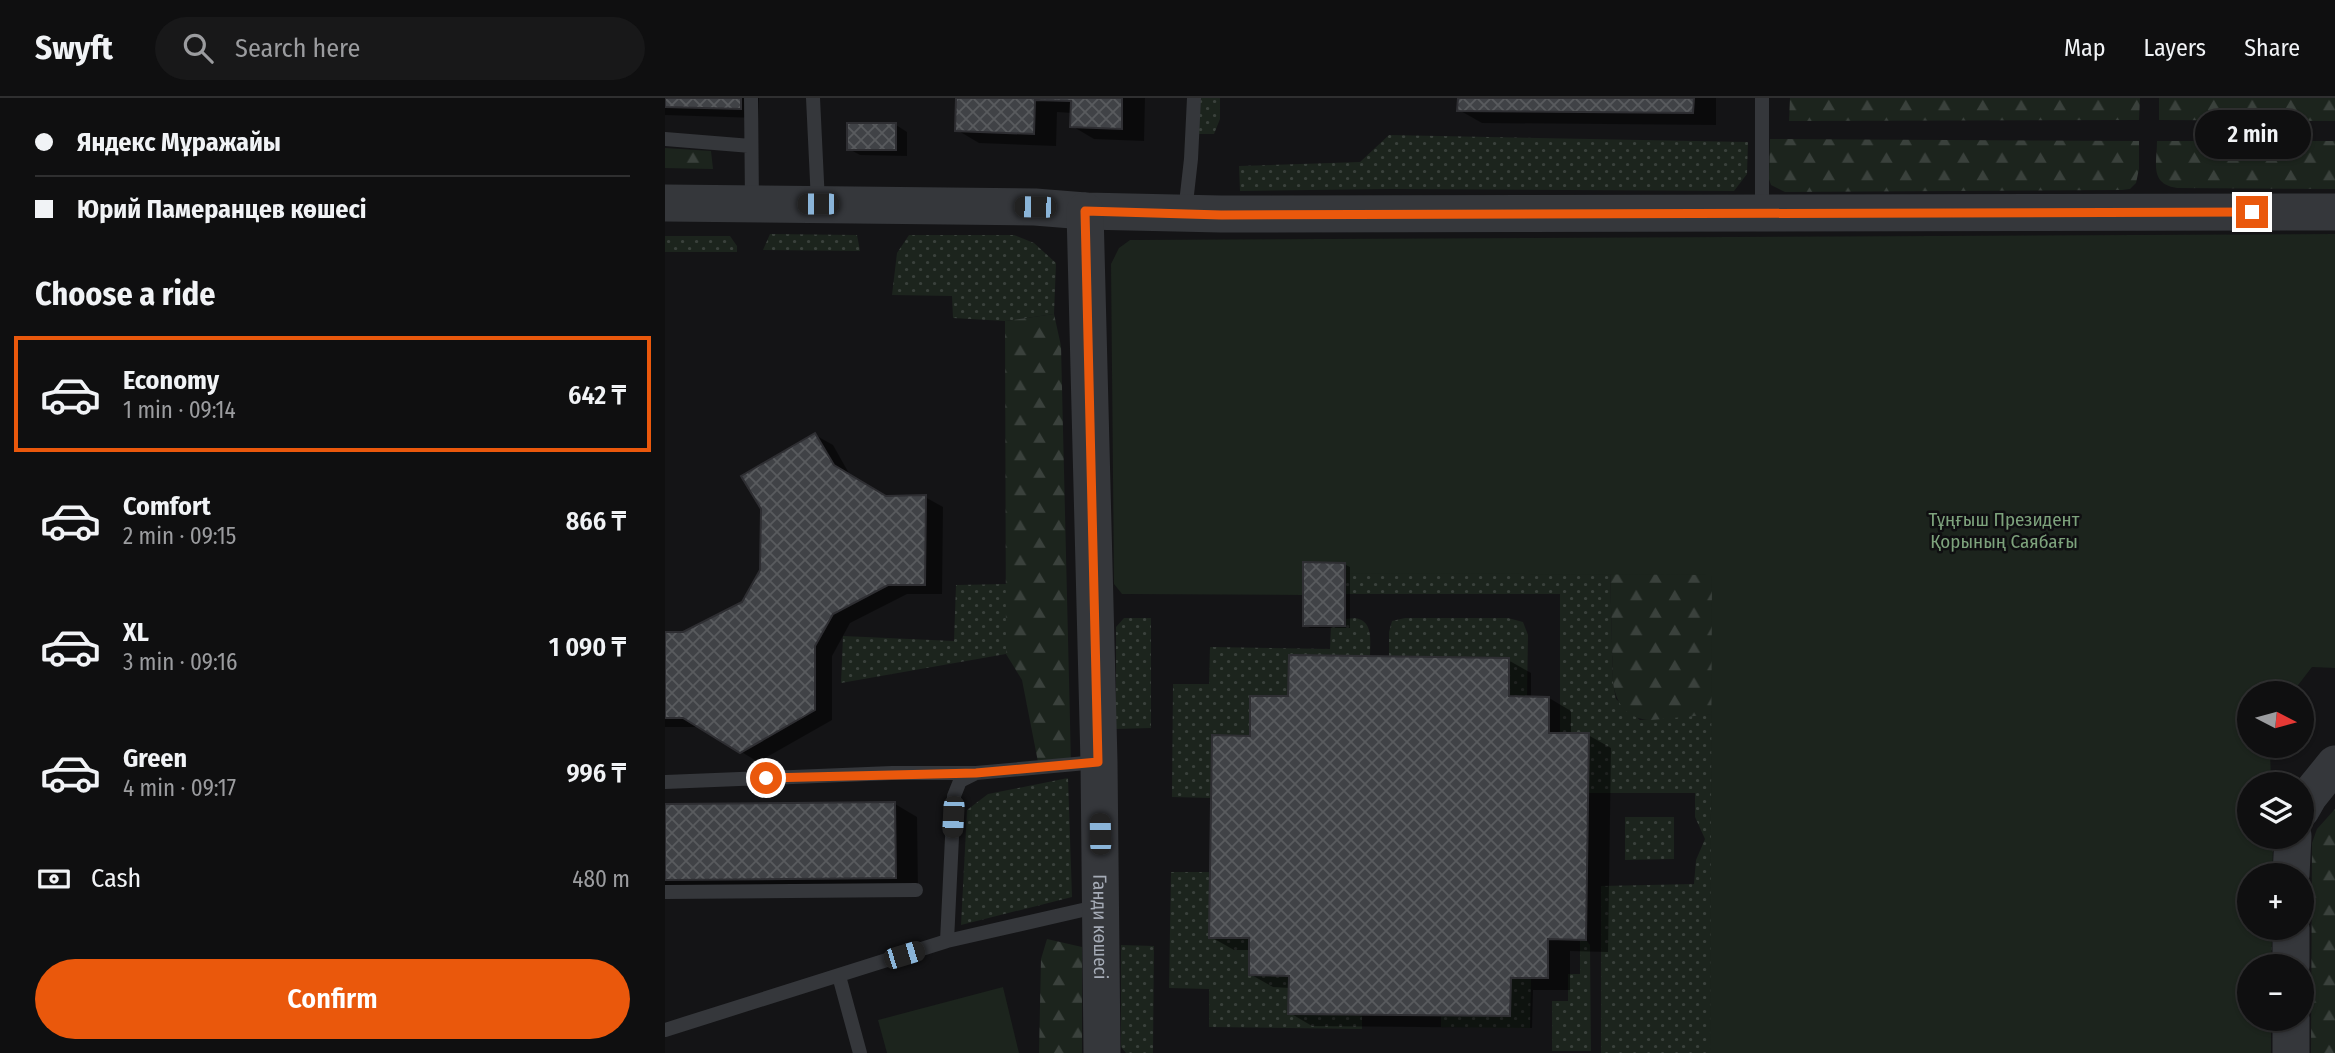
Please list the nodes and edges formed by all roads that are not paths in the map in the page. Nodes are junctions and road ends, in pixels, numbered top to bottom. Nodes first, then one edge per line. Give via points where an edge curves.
1 (751, 98) edge
2 (813, 98) edge
3 (1194, 98) edge
4 (1762, 98) edge
5 (665, 139) edge
6 (751, 146) junction
7 (665, 203) edge
8 (752, 204) junction
9 (818, 204) junction
10 (1085, 211) junction
11 (2335, 212) edge
12 (1762, 213) junction
13 (1185, 214) junction
14 (1098, 762) junction
15 (2335, 764) edge
16 (976, 773) junction
17 (665, 782) edge
18 (2314, 790) edge
19 (916, 890) dead end
20 (665, 891) edge
21 (1101, 905) junction
22 (947, 941) junction
23 (839, 976) junction
24 (665, 1030) edge
25 (2291, 1031) edge
26 (860, 1053) edge
27 (1102, 1053) edge
28 (2291, 1053) edge

1 - 6 lane
2 - 9 lane
3 - 13 lane
4 - 12 lane
5 - 6 lane
6 - 8 lane
7 - 8 street
8 - 9 street
9 - 10 street
10 - 13 street
10 - 14 street, Ганди көшесі
11 - 12 street
12 - 13 street
14 - 16 lane
14 - 21 street, Ганди көшесі
15 - 18 street
16 - 17 lane
16 - 22 lane via 960,782 954,796
19 - 20 lane
21 - 22 lane
21 - 27 street, Ганди көшесі
22 - 23 lane
23 - 24 lane
23 - 26 lane
25 - 28 street

